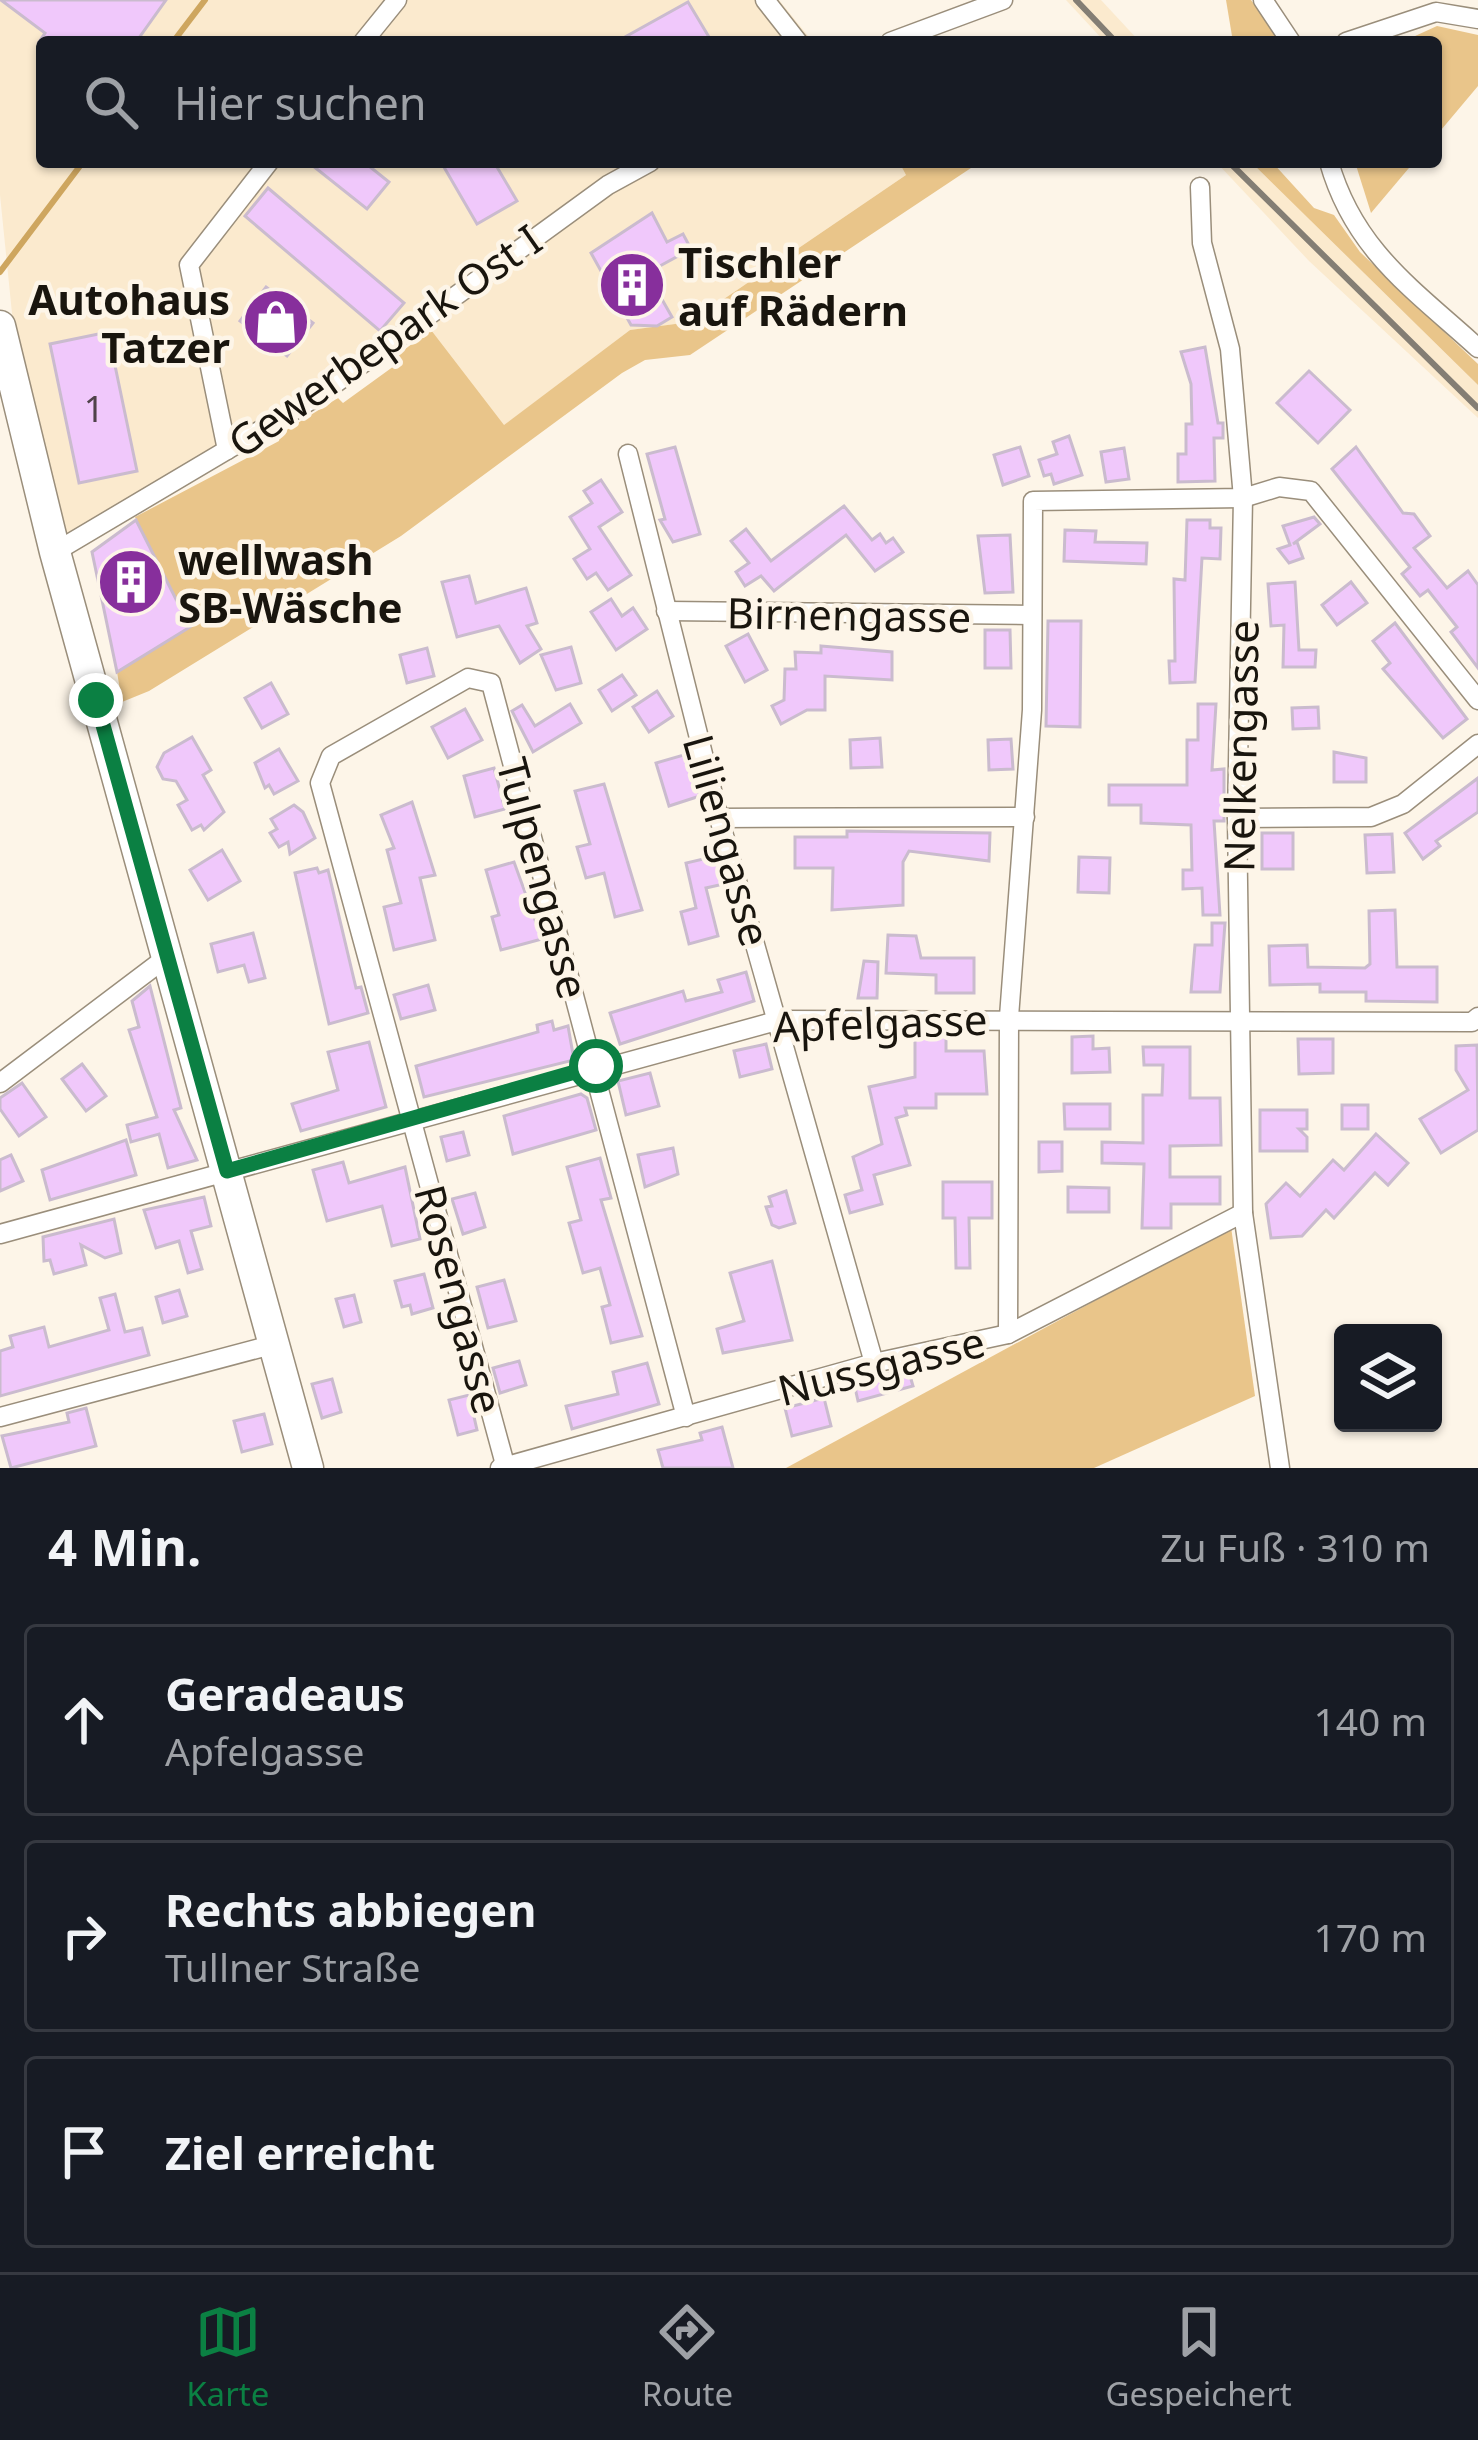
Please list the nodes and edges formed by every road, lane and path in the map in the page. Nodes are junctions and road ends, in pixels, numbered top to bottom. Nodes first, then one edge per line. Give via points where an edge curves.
1 (397, 0) edge
2 (765, 0) edge
3 (1003, 0) edge
4 (1263, 0) edge
5 (1478, 19) edge
6 (368, 36) edge
7 (793, 36) edge
8 (906, 36) edge
9 (1288, 36) edge
10 (1364, 36) edge
11 (264, 168) edge
12 (640, 168) edge
13 (1331, 168) edge
14 (1200, 187) dead end
15 (0, 326) edge
16 (1478, 348) edge
17 (227, 450) junction
18 (628, 454) dead end
19 (1243, 497) junction
20 (56, 552) junction
21 (666, 611) junction
22 (1032, 615) junction
23 (1478, 700) edge
24 (1478, 745) edge
25 (320, 783) joint
26 (1025, 817) junction
27 (718, 818) junction
28 (1237, 818) junction
29 (166, 957) junction
30 (1009, 1017) junction
31 (1478, 1017) edge
32 (1241, 1018) junction
33 (780, 1020) junction
34 (596, 1066) junction
35 (0, 1083) edge
36 (412, 1121) junction
37 (227, 1171) junction
38 (1243, 1213) junction
39 (0, 1234) edge
40 (1008, 1334) junction
41 (275, 1344) junction
42 (874, 1363) junction
43 (0, 1417) edge
44 (686, 1417) junction
45 (504, 1467) edge
46 (308, 1468) edge
47 (1280, 1468) edge

1 - 6 street
2 - 7 street
3 - 8 street
4 - 9 street
5 - 10 street via 1436,12
11 - 17 street via 189,265
12 - 17 street, Gewerbepark Ost I via 318,396
13 - 16 street via 1366,245
14 - 19 street, Nelkengasse via 1202,243 1230,349
15 - 20 main road
17 - 20 street, Gewerbepark Ost I
18 - 21 street, Liliengasse
19 - 22 street via 1033,501
19 - 23 street via 1279,487 1311,491
19 - 28 street, Nelkengasse
20 - 29 main road
21 - 22 street, Birnengasse
21 - 27 street, Liliengasse
22 - 26 street
24 - 28 street via 1402,804 1371,817
25 - 34 street, Tulpengasse via 331,756 469,678 491,683
25 - 36 street, Rosengasse
26 - 27 street
26 - 30 street
27 - 33 street, Liliengasse
28 - 32 street, Nelkengasse
29 - 35 street
29 - 37 main road
30 - 32 street, Apfelgasse
30 - 33 street, Apfelgasse
30 - 40 street
31 - 32 street, Apfelgasse
32 - 38 street, Nelkengasse
33 - 34 street, Apfelgasse
33 - 42 street, Liliengasse
34 - 36 street, Apfelgasse
34 - 44 street, Tulpengasse
36 - 37 street, Apfelgasse
36 - 45 street, Rosengasse
37 - 39 street, Apfelgasse
37 - 41 main road
38 - 40 street, Nussgasse
38 - 47 street, Nelkengasse
40 - 42 street, Nussgasse
41 - 43 street
41 - 46 main road
42 - 44 street, Nussgasse
44 - 45 street, Nussgasse

